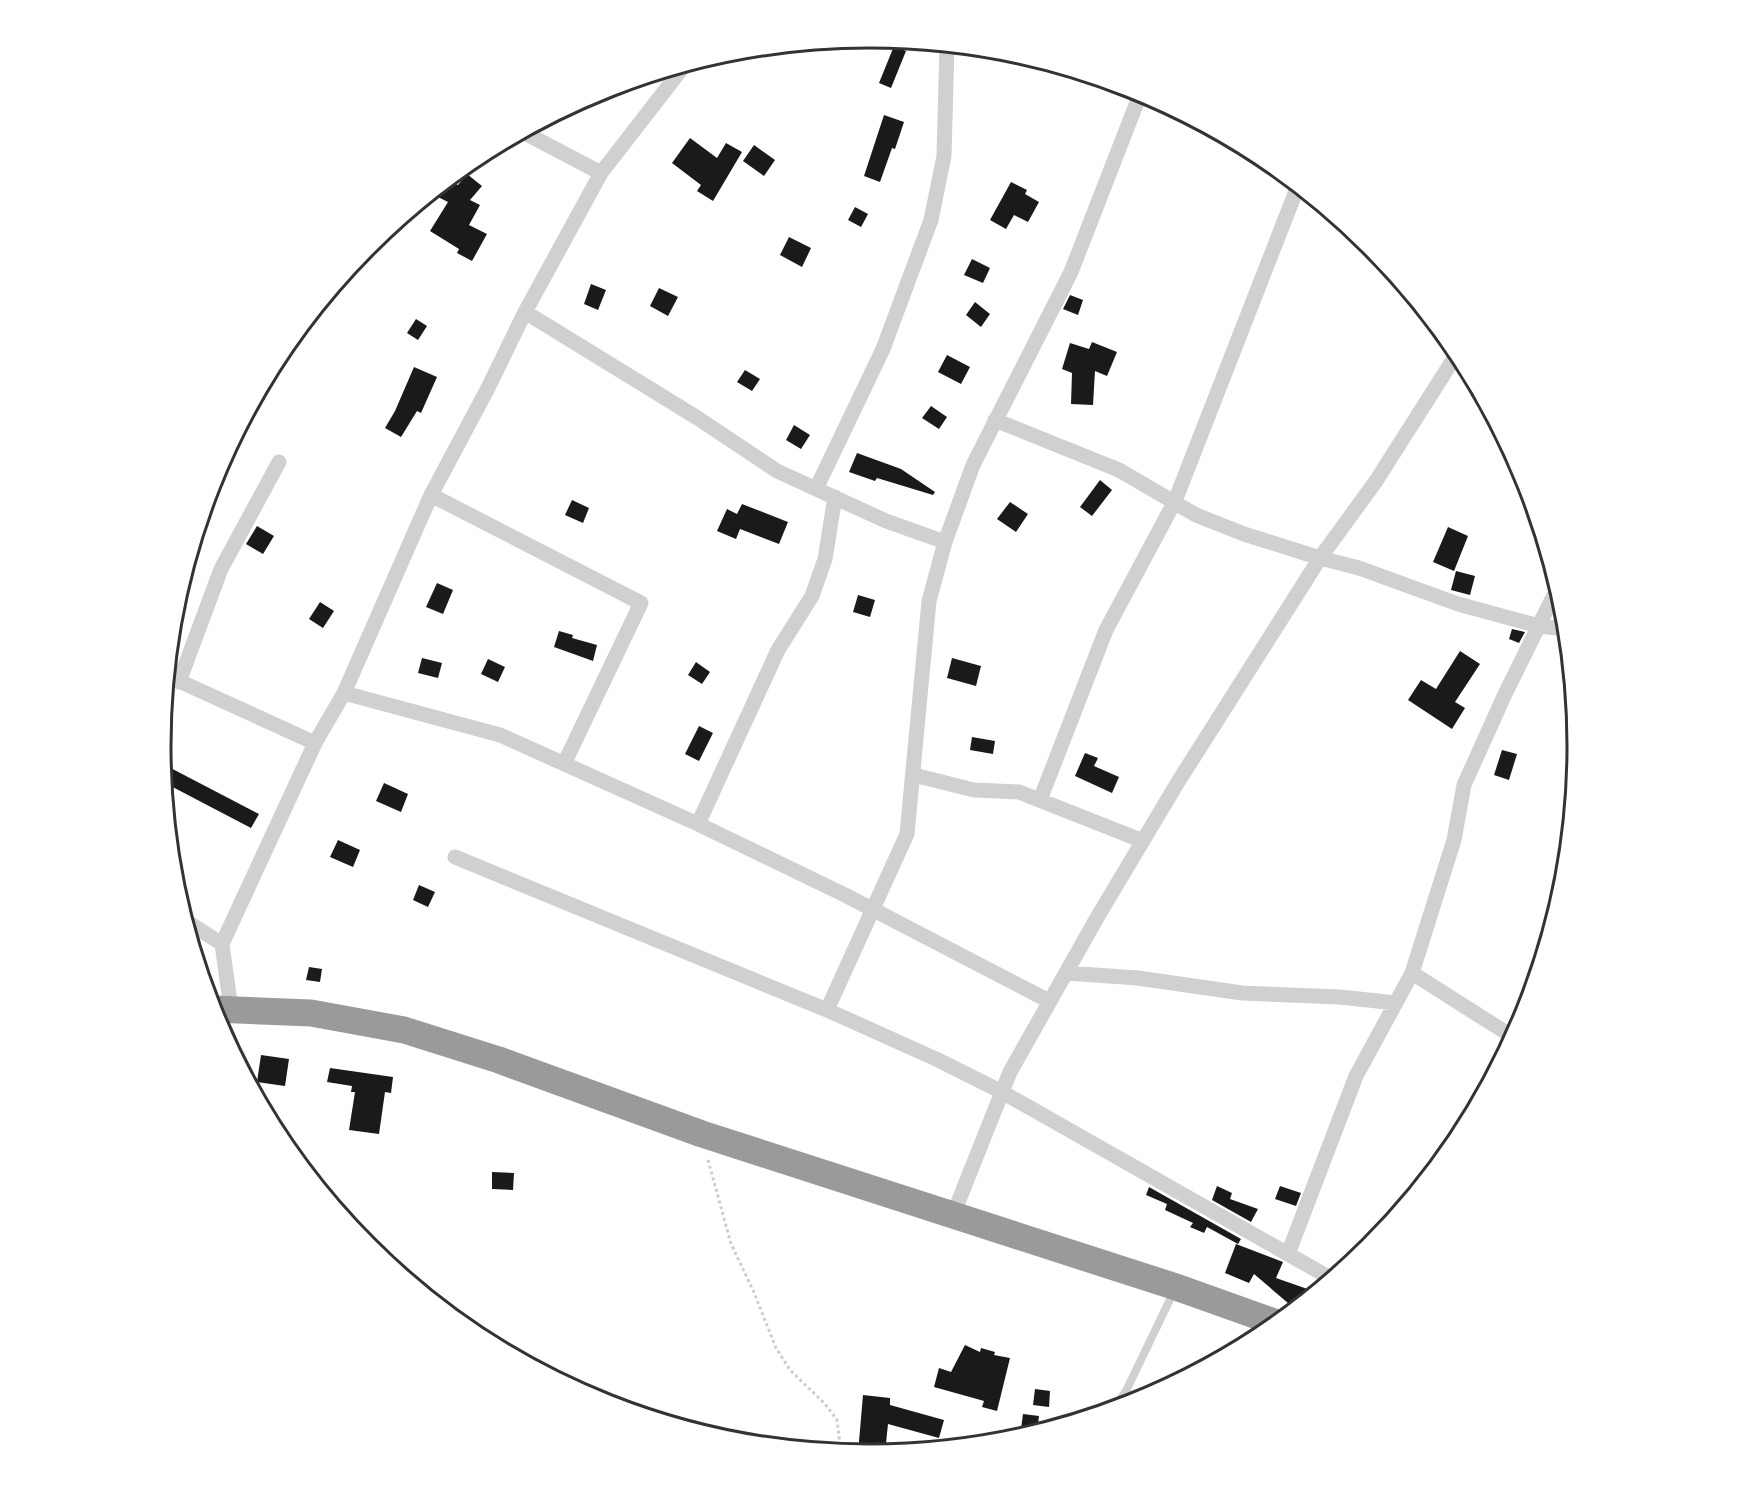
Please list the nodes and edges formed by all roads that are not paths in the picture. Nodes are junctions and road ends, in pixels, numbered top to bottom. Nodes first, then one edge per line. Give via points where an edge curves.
1 (946, 52) edge
2 (676, 76) edge
3 (1137, 101) edge
4 (531, 136) edge
5 (601, 173) junction
6 (1295, 193) edge
7 (525, 312) junction
8 (1452, 361) edge
9 (995, 420) junction
10 (279, 462) dead end
11 (816, 489) junction
12 (431, 495) junction
13 (835, 497) junction
14 (1175, 501) junction
15 (945, 542) junction
16 (1320, 558) junction
17 (1552, 600) edge
18 (1539, 626) junction
19 (1557, 628) edge
20 (175, 674) edge
21 (175, 680) edge
22 (344, 693) junction
23 (315, 743) junction
24 (564, 764) junction
25 (914, 775) junction
26 (1040, 800) junction
27 (698, 824) junction
28 (1143, 841) junction
29 (455, 857) dead end
30 (874, 910) junction
31 (195, 927) edge
32 (222, 944) junction
33 (1066, 973) junction
34 (1412, 974) junction
35 (1050, 1001) junction
36 (1396, 1002) junction
37 (222, 1005) edge
38 (224, 1009) edge
39 (827, 1010) junction
40 (1506, 1032) edge
41 (1002, 1092) junction
42 (953, 1215) junction
43 (1288, 1254) junction
44 (1325, 1275) edge
45 (1176, 1287) junction
46 (1267, 1319) edge
47 (1122, 1397) edge

1 - 11 street via 944,156 931,220 883,349
2 - 5 street
3 - 9 street via 1071,272
4 - 5 street
5 - 7 street
6 - 14 street
7 - 11 street via 777,471
7 - 12 street
8 - 16 street via 1376,481
9 - 14 street via 1119,470
9 - 15 street
10 - 20 street via 221,569
11 - 13 street
12 - 22 street
12 - 24 street via 641,603
13 - 15 street
13 - 27 street via 825,560 812,596 778,650
14 - 16 street via 1196,515 1244,534
14 - 26 street via 1106,630
15 - 25 street via 929,601
16 - 18 street via 1458,604
16 - 28 street
17 - 18 street
18 - 19 street
18 - 34 street via 1464,785 1454,840
21 - 23 street
22 - 23 street
22 - 24 street via 500,735
23 - 32 street
24 - 27 street
25 - 26 street via 974,790 1019,792
25 - 30 street via 906,834
26 - 28 street
27 - 30 street
28 - 33 street
29 - 39 street
30 - 35 street
30 - 39 street
31 - 32 street
32 - 37 street
33 - 35 street
33 - 36 street via 1138,978 1242,993
34 - 36 street
34 - 40 street
35 - 41 street
36 - 43 street via 1356,1076
38 - 42 highway via 311,1013 404,1029 702,1134
39 - 41 street
41 - 42 street
41 - 43 street
42 - 45 highway
43 - 44 street
45 - 46 highway
45 - 47 lane

